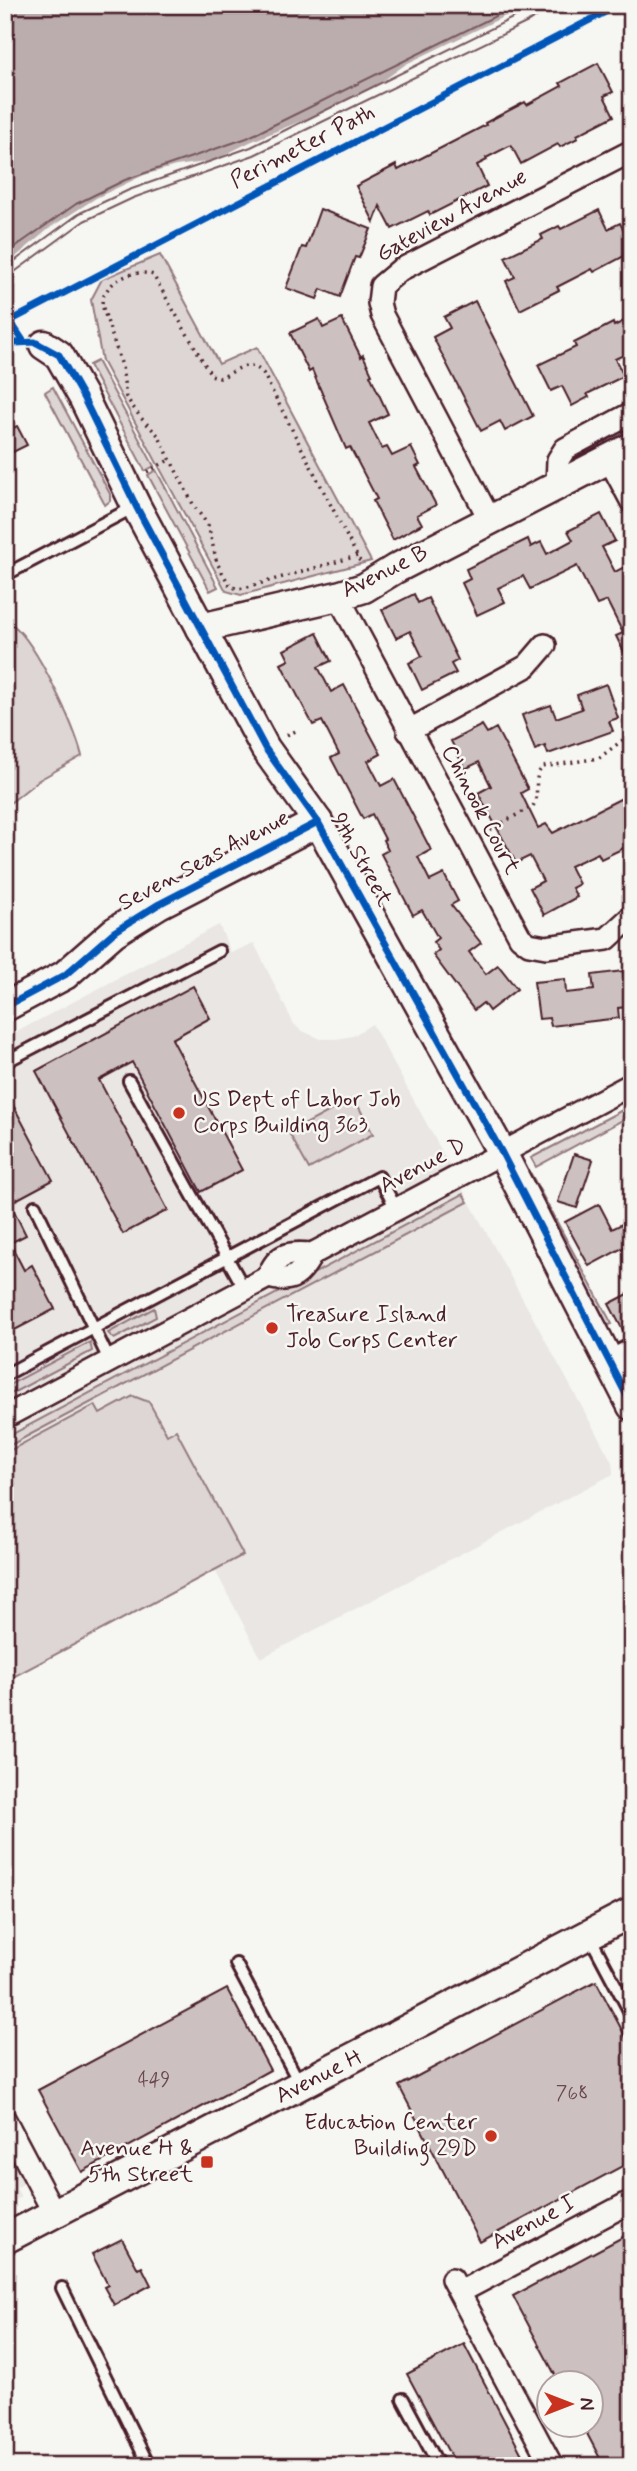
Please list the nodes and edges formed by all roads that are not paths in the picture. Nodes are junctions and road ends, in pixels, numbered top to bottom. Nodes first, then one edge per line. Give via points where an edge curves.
1 (632, 150) edge
2 (34, 343) road end
3 (632, 413) edge
4 (620, 453) edge
5 (557, 485) junction
6 (632, 502) edge
7 (136, 506) junction
8 (489, 520) junction
9 (5, 575) edge
10 (338, 596) junction
11 (201, 628) junction
12 (545, 645) dead end
13 (408, 731) junction
14 (318, 822) junction
15 (632, 916) edge
16 (219, 951) dead end
17 (5, 1007) edge
18 (5, 1062) edge
19 (129, 1081) dead end
20 (632, 1084) edge
21 (502, 1153) junction
22 (35, 1206) dead end
23 (397, 1210) junction
24 (227, 1257) junction
25 (245, 1290) junction
26 (94, 1328) junction
27 (632, 1344) edge
28 (606, 1358) junction
29 (110, 1362) junction
30 (5, 1375) edge
31 (632, 1406) edge
32 (5, 1417) edge
33 (632, 1912) edge
34 (589, 1935) junction
35 (236, 1964) dead end
36 (632, 2015) edge
37 (302, 2086) junction
38 (5, 2120) edge
39 (632, 2201) edge
40 (54, 2213) junction
41 (5, 2239) edge
42 (62, 2288) dead end
43 (403, 2399) dead end
44 (149, 2466) edge
45 (439, 2466) edge
46 (552, 2466) edge

1 - 8 street, Gateview Avenue via 400,270 381,286 382,315
2 - 7 street, 9th Street via 59,355
3 - 5 street via 565,449 558,460
4 - 5 street, Avenue B
4 - 6 street
5 - 8 street, Avenue B
7 - 9 lane
7 - 11 street, 9th Street
8 - 10 street, Avenue B via 364,588
10 - 11 street, Avenue B
10 - 13 street, Chinook Court
11 - 14 street, 9th Street via 265,748
12 - 13 street via 527,666
13 - 15 street, Chinook Court via 514,930 529,944 547,947 607,939
14 - 17 street, Seven Seas Avenue via 159,904 114,932 65,975
14 - 21 street, 9th Street
16 - 18 lane
19 - 24 lane
20 - 21 street, Avenue D
21 - 23 street, Avenue D
21 - 28 street, 9th Street
22 - 26 lane
23 - 24 lane via 379,1177
23 - 25 street, Avenue D via 312,1254 302,1272 282,1281 268,1278
24 - 25 lane
24 - 26 lane
25 - 29 street, Avenue D
26 - 29 lane
26 - 30 lane
27 - 28 lane
28 - 31 street, 9th Street
29 - 32 street, Avenue D
33 - 34 street, Avenue H
34 - 36 lane
34 - 37 street, Avenue H
35 - 37 lane
37 - 40 street, Avenue H
38 - 40 street
39 - 46 street, Avenue I via 456,2286
40 - 41 street, Avenue H
42 - 44 lane
43 - 45 lane

